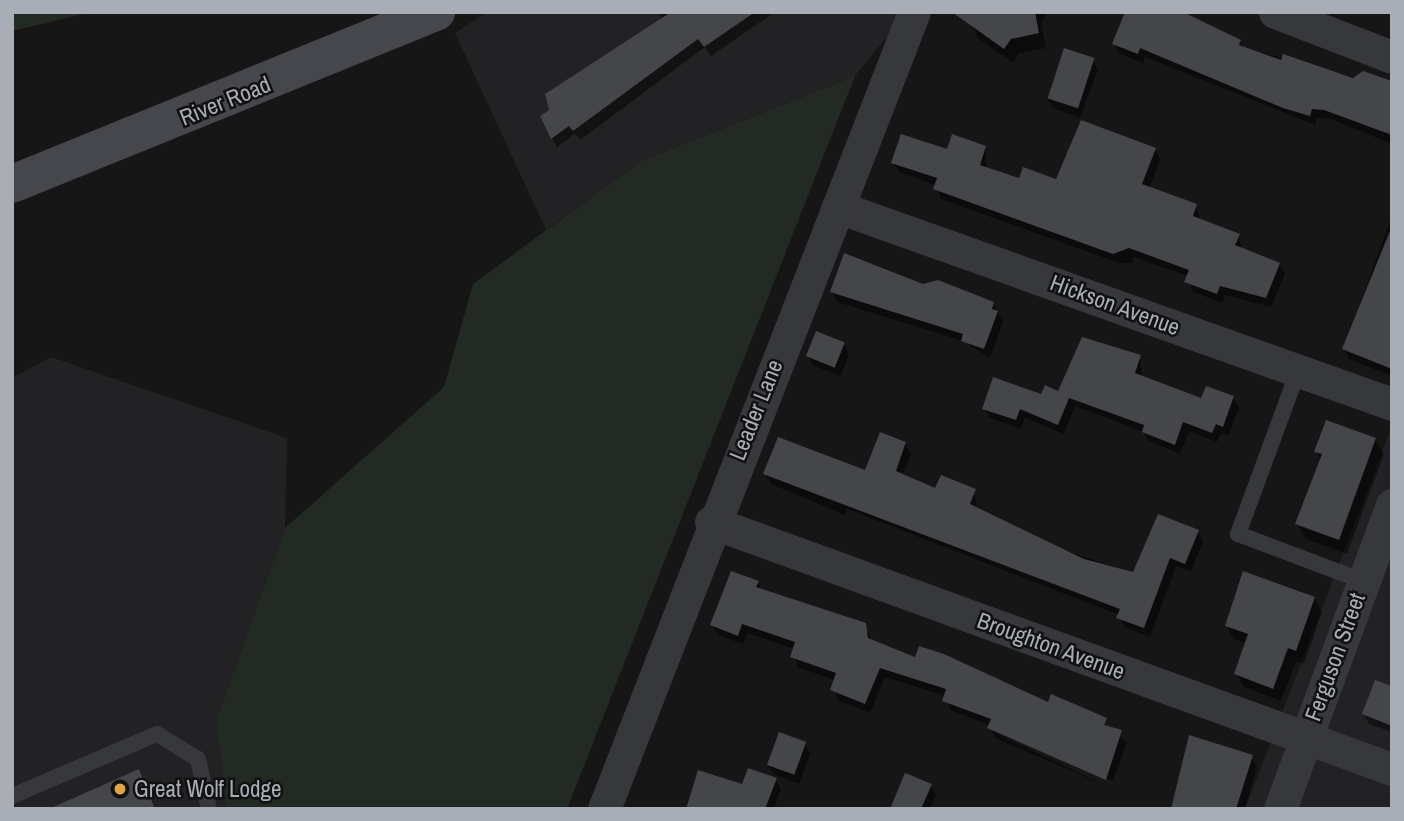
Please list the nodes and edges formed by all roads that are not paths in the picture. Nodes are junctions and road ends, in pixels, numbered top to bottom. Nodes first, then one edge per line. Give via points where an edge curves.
1 (436, 12) edge
2 (914, 12) edge
3 (1275, 12) edge
4 (1392, 57) edge
5 (12, 184) edge
6 (838, 207) junction
7 (1298, 371) junction
8 (1392, 404) edge
9 (1392, 505) edge
10 (711, 522) junction
11 (1363, 581) junction
12 (1304, 739) junction
13 (1392, 769) edge
14 (12, 796) edge
15 (209, 809) edge
16 (604, 809) edge
17 (1279, 809) edge

1 - 5 main road, River Road
2 - 6 street, Leader Lane
3 - 4 street
6 - 7 street, Hickson Avenue
6 - 10 street, Leader Lane
7 - 8 street, Hickson Avenue
7 - 11 lane via 1238,534
9 - 11 street, Ferguson Street
10 - 12 street, Broughton Avenue
10 - 16 street, Leader Lane
11 - 12 street, Ferguson Street
12 - 13 street, Broughton Avenue
12 - 17 street, Ferguson Street
14 - 15 lane via 157,734 198,759

